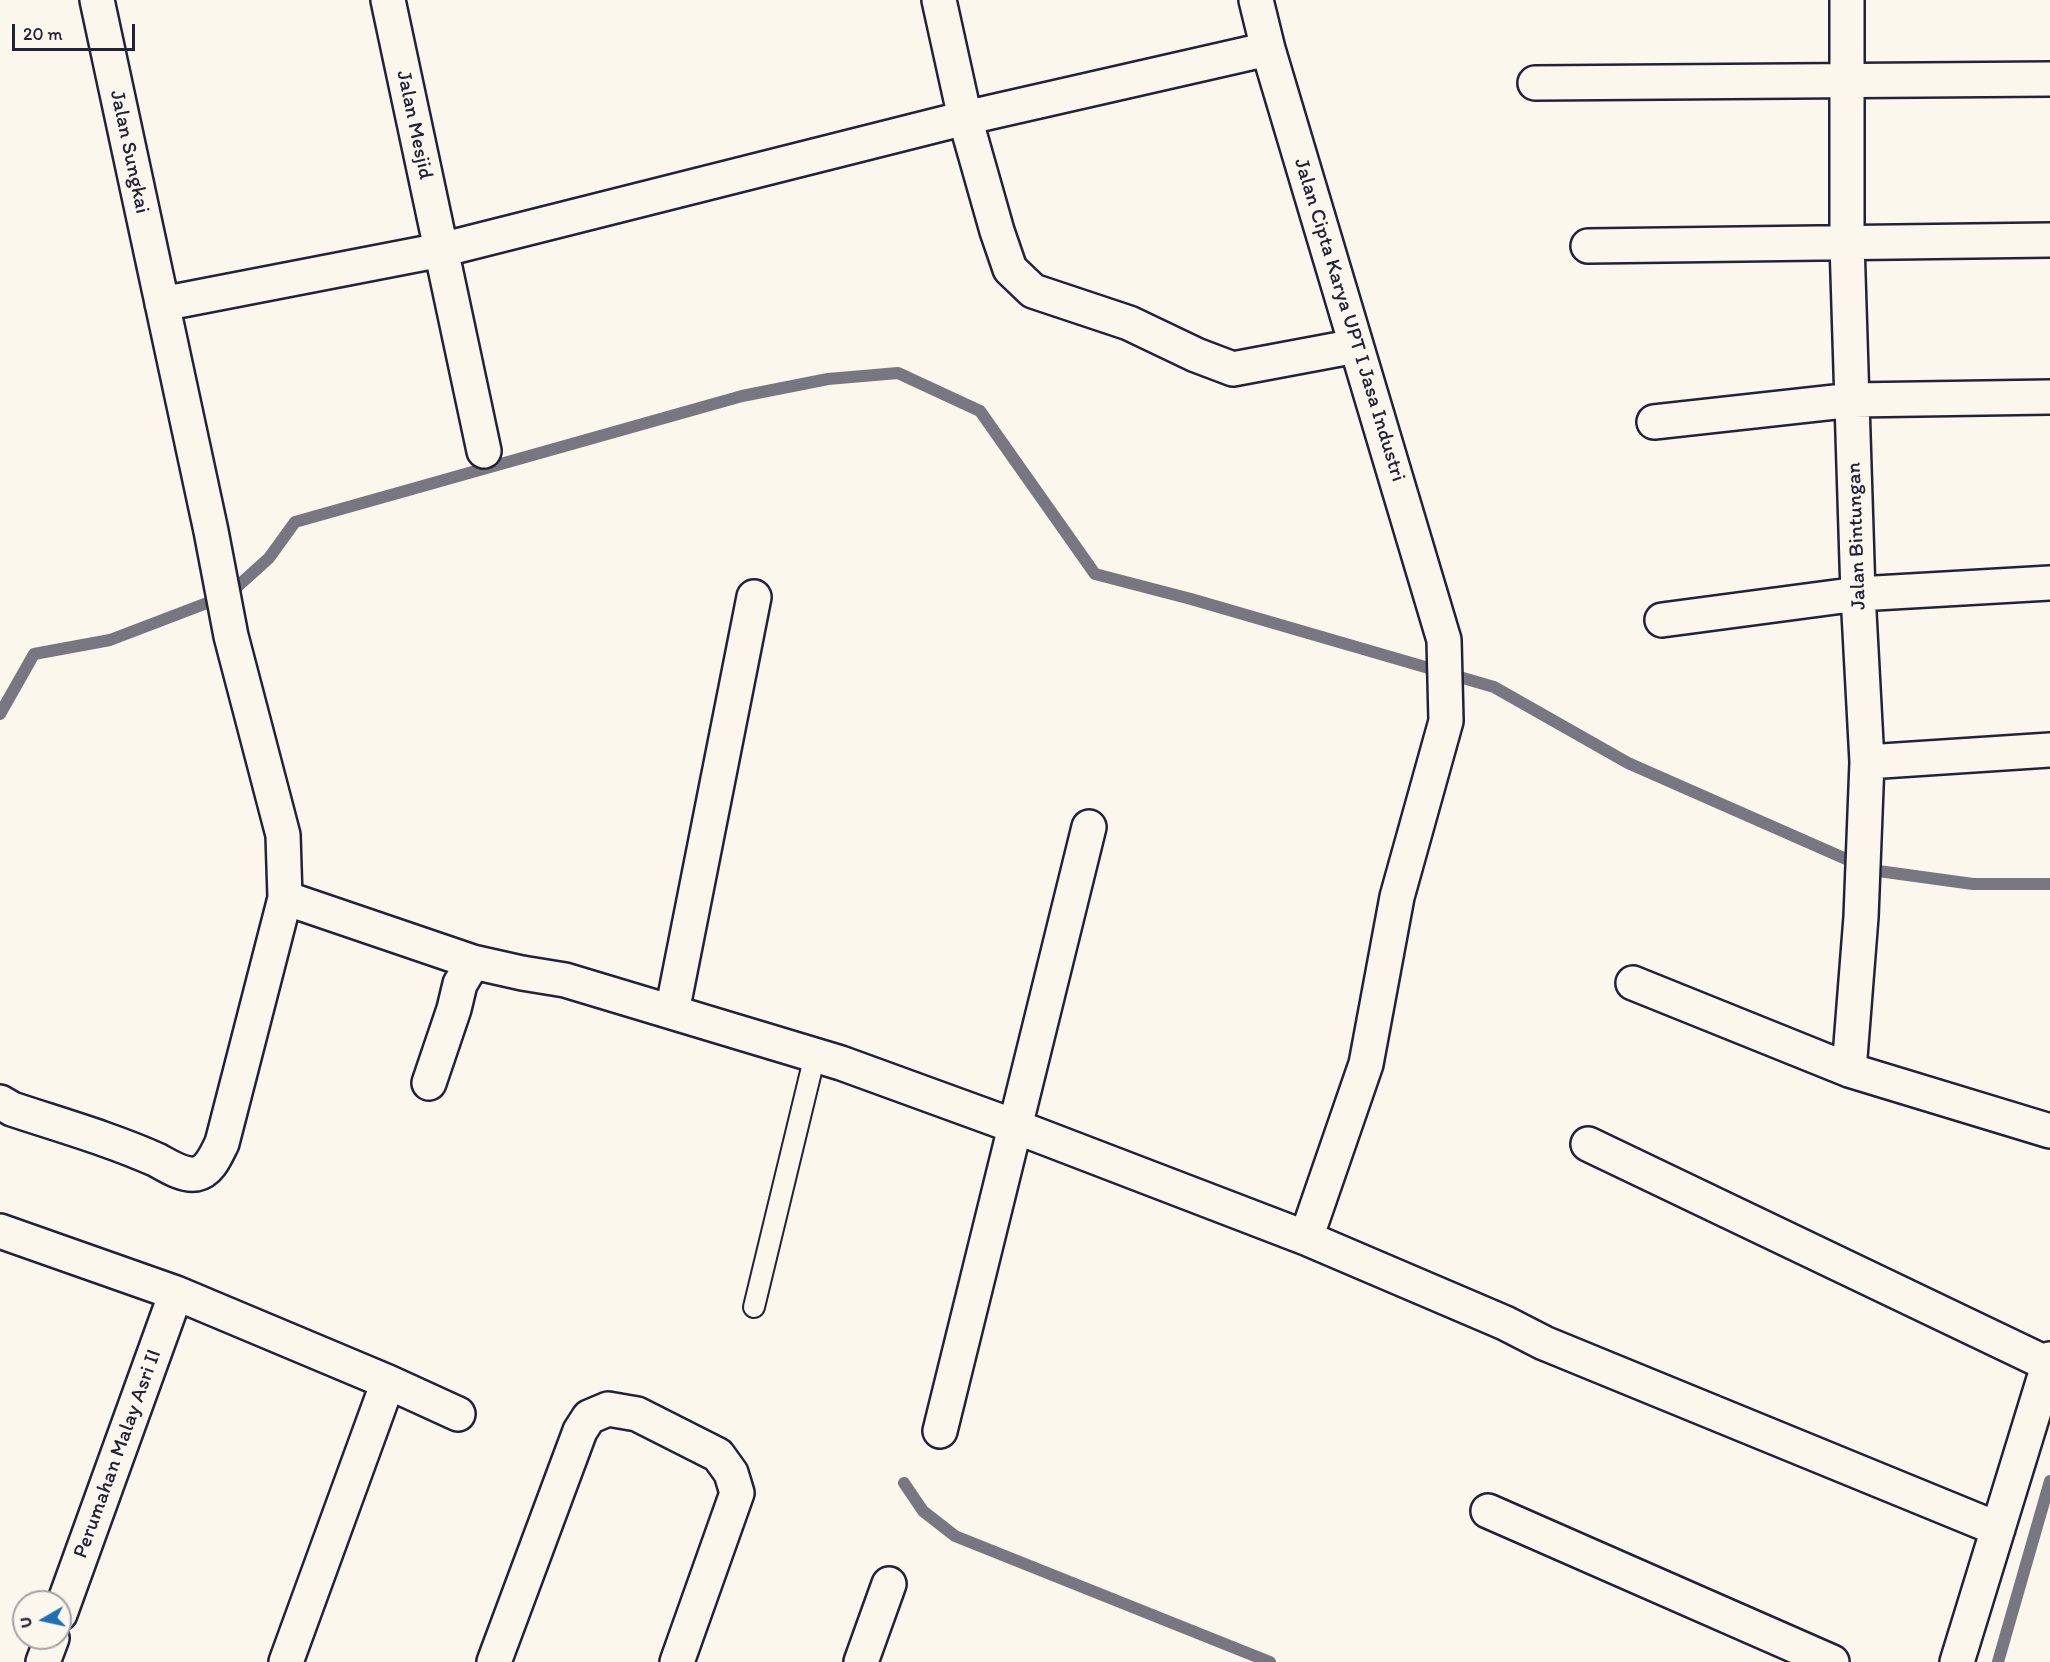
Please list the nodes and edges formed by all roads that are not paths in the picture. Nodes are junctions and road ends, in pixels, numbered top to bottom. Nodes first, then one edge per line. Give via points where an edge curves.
1 (97, 0) edge
2 (388, 0) edge
3 (939, 0) edge
4 (1256, 0) edge
5 (1847, 0) edge
6 (1268, 49) junction
7 (2050, 79) edge
8 (1847, 81) junction
9 (1535, 83) dead end
10 (965, 118) junction
11 (2050, 240) edge
12 (1847, 243) junction
13 (1588, 246) dead end
14 (441, 250) junction
15 (162, 304) junction
16 (1356, 346) junction
17 (2050, 396) edge
18 (1853, 400) junction
19 (1654, 422) dead end
20 (484, 451) dead end
21 (2050, 583) edge
22 (1858, 594) junction
23 (754, 597) dead end
24 (1662, 620) dead end
25 (2050, 750) edge
26 (1867, 762) junction
27 (1089, 827) dead end
28 (285, 898) junction
29 (473, 962) junction
30 (1633, 983) dead end
31 (672, 1012) junction
32 (815, 1055) junction
33 (1849, 1070) junction
34 (429, 1083) dead end
35 (4, 1114) edge
36 (1014, 1126) junction
37 (2050, 1131) edge
38 (1588, 1144) dead end
39 (0, 1231) edge
40 (1306, 1238) junction
41 (176, 1293) junction
42 (754, 1307) dead end
43 (2047, 1374) edge
44 (388, 1382) junction
45 (458, 1414) dead end
46 (940, 1431) dead end
47 (1488, 1511) dead end
48 (1998, 1529) junction
49 (889, 1584) dead end
50 (69, 1590) edge
51 (286, 1662) edge
52 (494, 1662) edge
53 (677, 1662) edge
54 (861, 1662) edge
55 (1832, 1662) edge
56 (1957, 1662) edge

1 - 15 street, Jalan Sungkai
2 - 14 street, Jalan Mesjid
3 - 10 street
4 - 6 street, Jalan Cipta Karya UPT I Jasa Industri
5 - 8 street, Jalan Bintungan
6 - 10 street
6 - 16 street, Jalan Cipta Karya UPT I Jasa Industri
7 - 8 street
8 - 9 street
8 - 12 street, Jalan Bintungan
10 - 14 street
10 - 16 street via 1010,269 1033,291 1129,323 1233,369
11 - 12 street
12 - 13 street
12 - 18 street, Jalan Bintungan
14 - 15 street
14 - 20 street, Jalan Mesjid
15 - 28 street, Jalan Sungkai via 231,636 283,835
16 - 40 street, Jalan Cipta Karya UPT I Jasa Industri via 1444,640 1446,721 1397,897 1366,1064
17 - 18 street
18 - 19 street
18 - 22 street, Jalan Bintungan
21 - 22 street
22 - 24 street
22 - 26 street, Jalan Bintungan
23 - 31 street
25 - 26 street
26 - 33 street, Jalan Bintungan via 1861,918
27 - 36 street
28 - 29 street
28 - 35 street, Jalan Sungkai via 222,1143 206,1169 197,1174 185,1173 140,1153
29 - 31 street via 565,980
29 - 34 street via 460,984
30 - 33 street
31 - 32 street
32 - 36 street
32 - 42 lane
33 - 37 street
36 - 40 street
36 - 46 street
38 - 43 street
39 - 41 street
40 - 48 street via 1545,1343
41 - 44 street
41 - 50 street, Perumahan Malay Asri II
43 - 48 street
44 - 45 street
44 - 51 street
47 - 55 street
48 - 56 street
49 - 54 street
52 - 53 street via 580,1431 588,1417 608,1409 637,1414 718,1455 731,1473 737,1493

